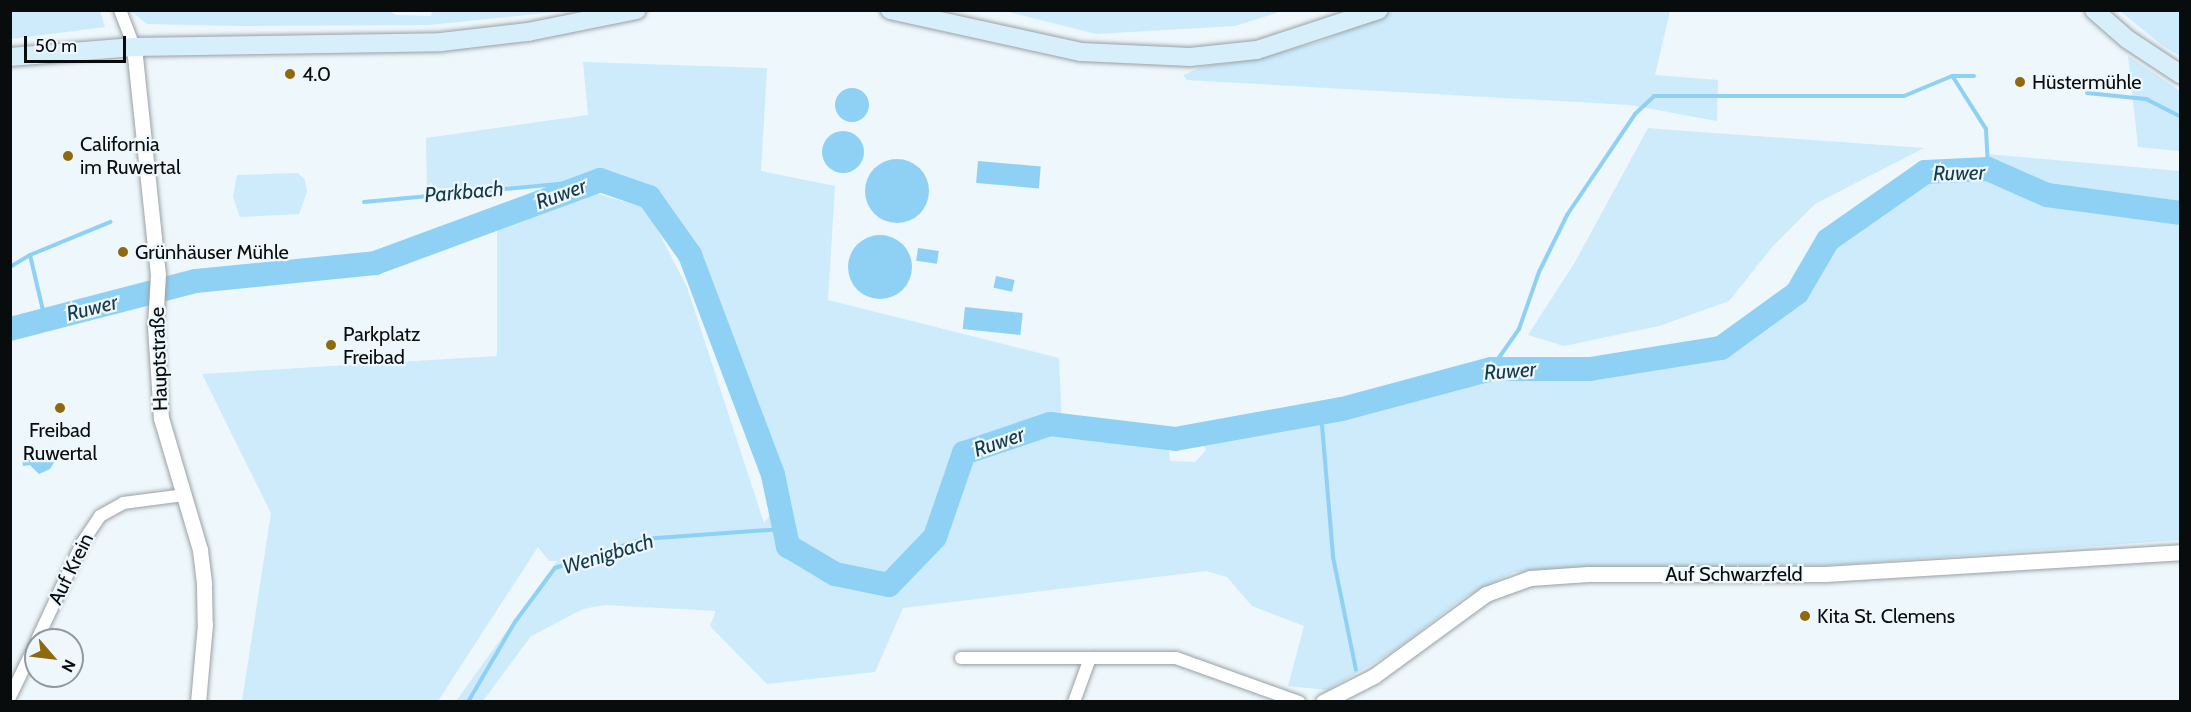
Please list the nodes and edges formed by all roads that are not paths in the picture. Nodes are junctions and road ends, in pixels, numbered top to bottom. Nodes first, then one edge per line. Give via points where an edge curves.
1 (120, 10) edge
2 (637, 10) edge
3 (890, 10) edge
4 (1379, 10) edge
5 (2094, 10) edge
6 (134, 47) junction
7 (10, 57) edge
8 (2181, 74) edge
9 (185, 495) junction
10 (2181, 552) edge
11 (43, 628) edge
12 (961, 658) dead end
13 (1090, 658) junction
14 (24, 668) edge
15 (10, 697) edge
16 (198, 702) edge
17 (1074, 702) edge
18 (1299, 702) edge
19 (1323, 702) edge

1 - 6 street
2 - 6 main road via 528,32 441,42
3 - 4 main road via 1081,52 1190,57 1257,50
5 - 8 main road via 2127,39
6 - 7 main road
6 - 9 street, Hauptstraße via 158,274 161,418
9 - 11 street, Auf Krein via 123,503 100,516 82,543
9 - 16 street, Hauptstraße via 204,585
10 - 19 street, Auf Schwarzfeld via 1825,574 1588,574 1530,578 1486,594 1374,676
12 - 13 street
13 - 17 street
13 - 18 street via 1176,658
14 - 15 street, Auf Krein

